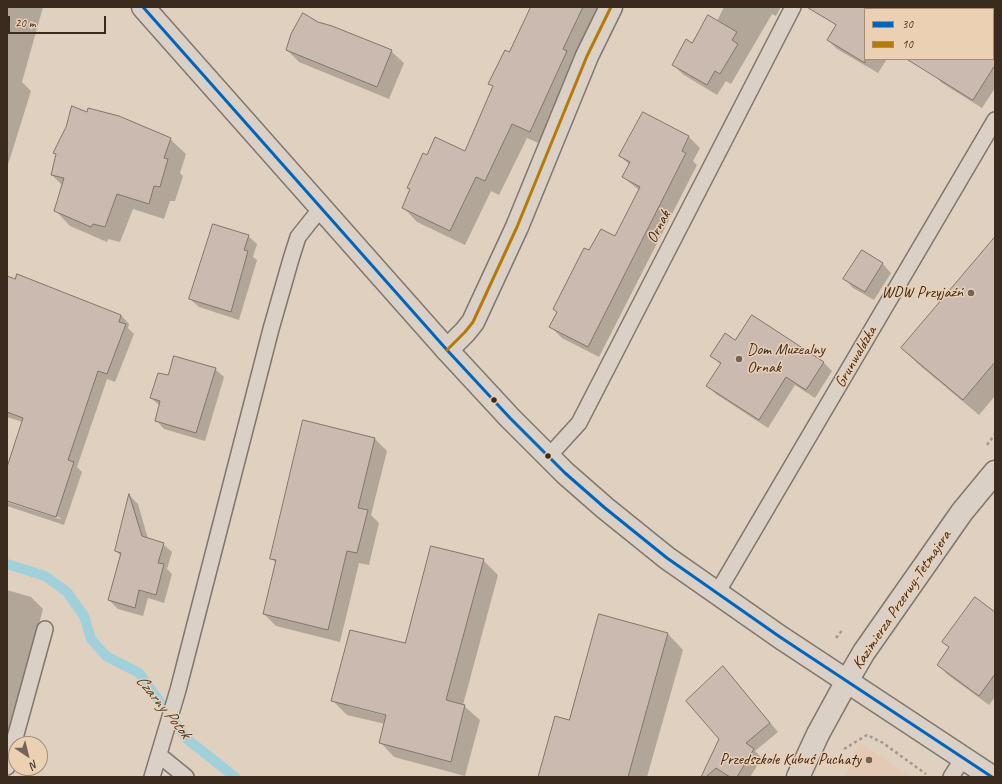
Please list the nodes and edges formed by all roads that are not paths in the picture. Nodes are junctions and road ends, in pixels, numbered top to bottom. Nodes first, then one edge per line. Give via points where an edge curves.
1 (143, 7) edge
2 (611, 7) edge
3 (793, 7) edge
4 (995, 120) edge
5 (321, 208) junction
6 (447, 350) junction
7 (548, 457) junction
8 (995, 472) edge
9 (717, 593) junction
10 (45, 629) dead end
11 (847, 681) junction
12 (159, 755) junction
13 (964, 758) junction
14 (7, 767) edge
15 (152, 777) edge
16 (186, 777) edge
17 (798, 777) edge
18 (951, 777) edge
19 (992, 777) edge

1 - 5 street
2 - 6 street via 587,56 517,227 473,322
3 - 7 lane, Ornak via 579,423
4 - 9 lane, Grunwaldzka
5 - 6 street
5 - 12 lane via 298,237 291,259
6 - 7 street
7 - 9 street via 635,533
8 - 11 street, Kazimierza Przerwy-Tetmajera via 957,518 864,652
9 - 11 street
10 - 14 lane
11 - 13 street
11 - 17 street, Kazimierza Przerwy-Tetmajera
12 - 15 lane
12 - 16 lane
13 - 18 lane
13 - 19 street

